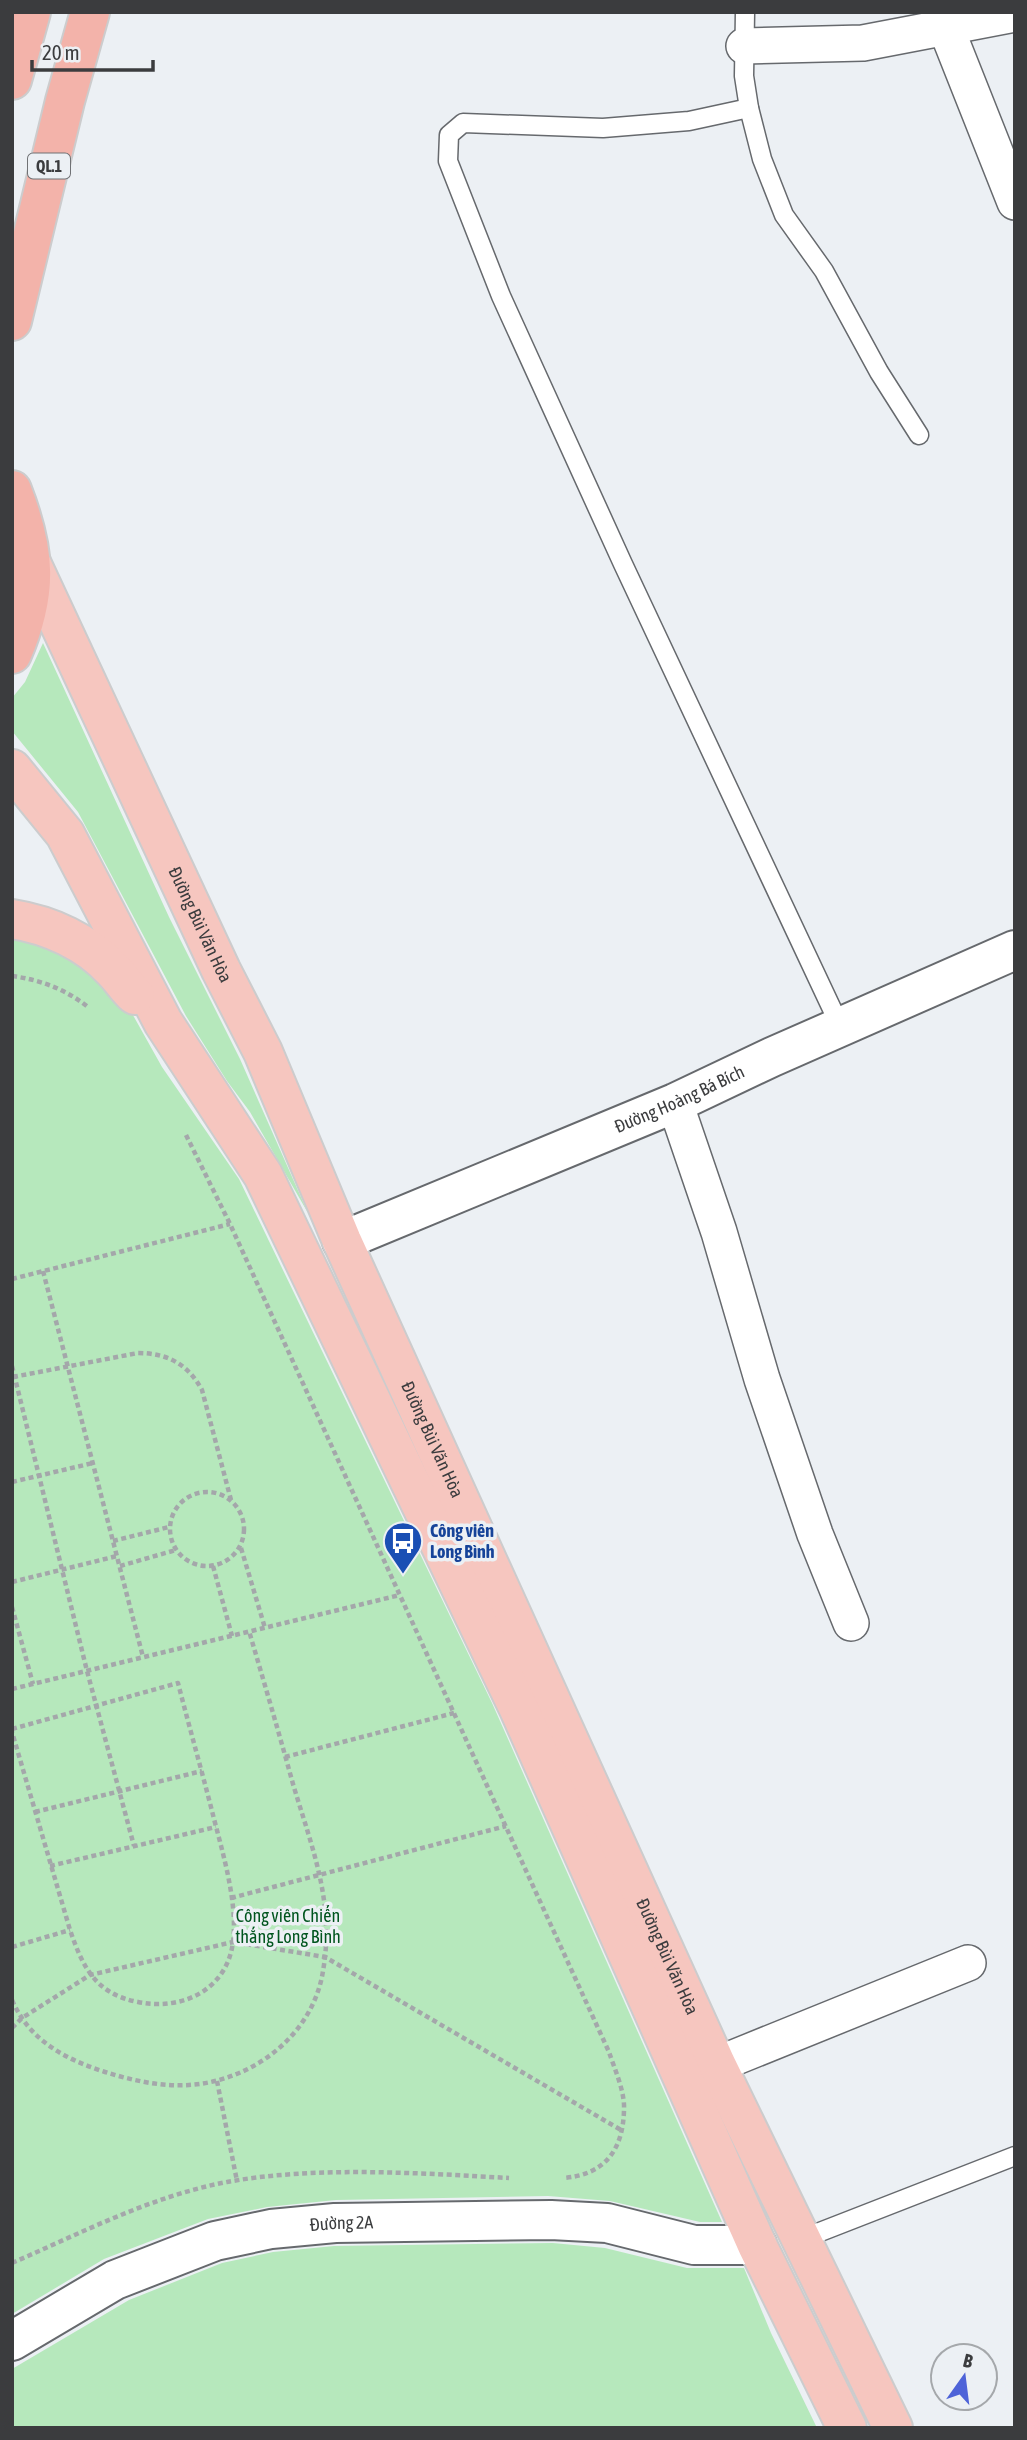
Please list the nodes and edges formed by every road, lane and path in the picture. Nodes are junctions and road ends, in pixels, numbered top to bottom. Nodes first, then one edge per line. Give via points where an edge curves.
1 (31, 12) edge
2 (90, 12) edge
3 (1015, 14) edge
4 (946, 28) junction
5 (744, 29) edge
6 (12, 80) edge
7 (749, 108) junction
8 (1015, 202) edge
9 (12, 321) edge
10 (919, 435) dead end
11 (12, 489) edge
12 (32, 565) junction
13 (12, 654) edge
14 (12, 769) edge
15 (12, 919) edge
16 (1015, 950) edge
17 (12, 976) edge
18 (96, 1013) dead end
19 (163, 1021) junction
20 (840, 1026) junction
21 (675, 1103) junction
22 (184, 1133) dead end
23 (230, 1224) junction
24 (342, 1241) junction
25 (303, 1258) junction
26 (43, 1271) junction
27 (12, 1279) edge
28 (68, 1365) junction
29 (12, 1366) edge
30 (14, 1377) edge
31 (93, 1463) junction
32 (39, 1476) junction
33 (12, 1482) edge
34 (231, 1500) junction
35 (169, 1527) junction
36 (113, 1541) junction
37 (241, 1547) junction
38 (176, 1550) junction
39 (117, 1556) junction
40 (120, 1566) junction
41 (213, 1566) junction
42 (62, 1570) junction
43 (12, 1583) edge
44 (400, 1595) junction
45 (12, 1607) edge
46 (851, 1623) dead end
47 (264, 1628) junction
48 (250, 1631) junction
49 (232, 1636) junction
50 (143, 1657) junction
51 (88, 1671) junction
52 (33, 1684) junction
53 (12, 1689) edge
54 (97, 1706) junction
55 (454, 1713) junction
56 (12, 1730) edge
57 (285, 1757) junction
58 (202, 1772) junction
59 (119, 1791) junction
60 (35, 1812) junction
61 (506, 1826) junction
62 (216, 1827) junction
63 (134, 1846) junction
64 (50, 1866) junction
65 (319, 1874) junction
66 (230, 1898) junction
67 (70, 1930) junction
68 (233, 1942) junction
69 (12, 1947) edge
70 (325, 1957) junction
71 (968, 1963) dead end
72 (90, 1975) junction
73 (12, 2000) edge
74 (22, 2018) junction
75 (12, 2028) edge
76 (699, 2071) junction
77 (217, 2081) junction
78 (621, 2130) junction
79 (1015, 2156) edge
80 (518, 2178) dead end
81 (554, 2178) dead end
82 (237, 2181) junction
83 (802, 2239) junction
84 (757, 2245) junction
85 (12, 2263) edge
86 (12, 2341) edge
87 (847, 2428) edge
88 (893, 2428) edge

1 - 6 highway
2 - 9 highway, QL.1
3 - 4 street
4 - 5 street via 863,43
4 - 8 street
5 - 7 lane
7 - 10 lane via 784,215 824,271
7 - 20 lane via 689,121 603,128 463,123 449,135 448,161 506,308
11 - 12 highway via 26,525
12 - 13 highway via 26,621
12 - 24 main road, Đường Bùi Văn Hòa via 263,1052
14 - 19 main road, Đường Bùi Văn Hòa via 65,834
15 - 19 main road via 62,933 89,949
16 - 20 street, Đường Hoàng Bá Bích
17 - 18 path via 57,987
19 - 25 main road, Đường Bùi Văn Hòa via 263,1175
20 - 21 street, Đường Hoàng Bá Bích
21 - 24 street, Đường Hoàng Bá Bích
21 - 46 street via 762,1379
22 - 23 path
23 - 26 path
23 - 44 path
24 - 25 main road
24 - 76 main road, Đường Bùi Văn Hòa
25 - 76 main road, Đường Bùi Văn Hòa
26 - 27 path
26 - 28 path
28 - 30 path
28 - 31 path
28 - 34 path via 151,1353 187,1369 202,1390
29 - 30 path
30 - 32 path
31 - 32 path
31 - 36 path
32 - 33 path
32 - 42 path
34 - 35 path via 220,1494 196,1493 177,1507
34 - 37 path via 245,1522
35 - 36 path
35 - 38 path
36 - 39 path
37 - 41 path via 233,1558
37 - 47 path
38 - 40 path
38 - 41 path via 195,1565
39 - 40 path
39 - 42 path
40 - 50 path
41 - 49 path
42 - 43 path
42 - 51 path
44 - 47 path
44 - 55 path
45 - 52 path
47 - 48 path
48 - 49 path
48 - 57 path
49 - 50 path
50 - 51 path
51 - 52 path
51 - 54 path
52 - 53 path
54 - 56 path
54 - 58 path via 178,1683
54 - 59 path
55 - 57 path
55 - 61 path
56 - 60 path
57 - 65 path
58 - 59 path
58 - 62 path
59 - 60 path
59 - 63 path
60 - 64 path
61 - 65 path
61 - 78 path via 609,2052 624,2108
62 - 63 path
62 - 66 path
63 - 64 path
64 - 67 path
65 - 66 path
65 - 70 path via 327,1917
66 - 68 path
67 - 69 path
67 - 72 path
68 - 70 path
68 - 72 path
68 - 72 path via 226,1966 212,1987 156,2006 106,1991
70 - 77 path via 316,2000 300,2028 286,2044 246,2070
70 - 78 path
71 - 76 street
72 - 74 path
73 - 74 path
74 - 75 path
74 - 77 path via 48,2047 88,2067 155,2083
76 - 83 main road, Đường Bùi Văn Hòa
76 - 84 main road, Đường Bùi Văn Hòa
77 - 82 path
78 - 81 path via 606,2163 597,2170
79 - 83 lane
80 - 82 path via 303,2174
82 - 85 path via 112,2219
83 - 84 main road
83 - 88 main road, Đường Bùi Văn Hòa
84 - 86 street, Đường 2A via 694,2245 607,2223 551,2220 335,2223 271,2229 215,2241 116,2280
84 - 87 main road, Đường Bùi Văn Hòa

